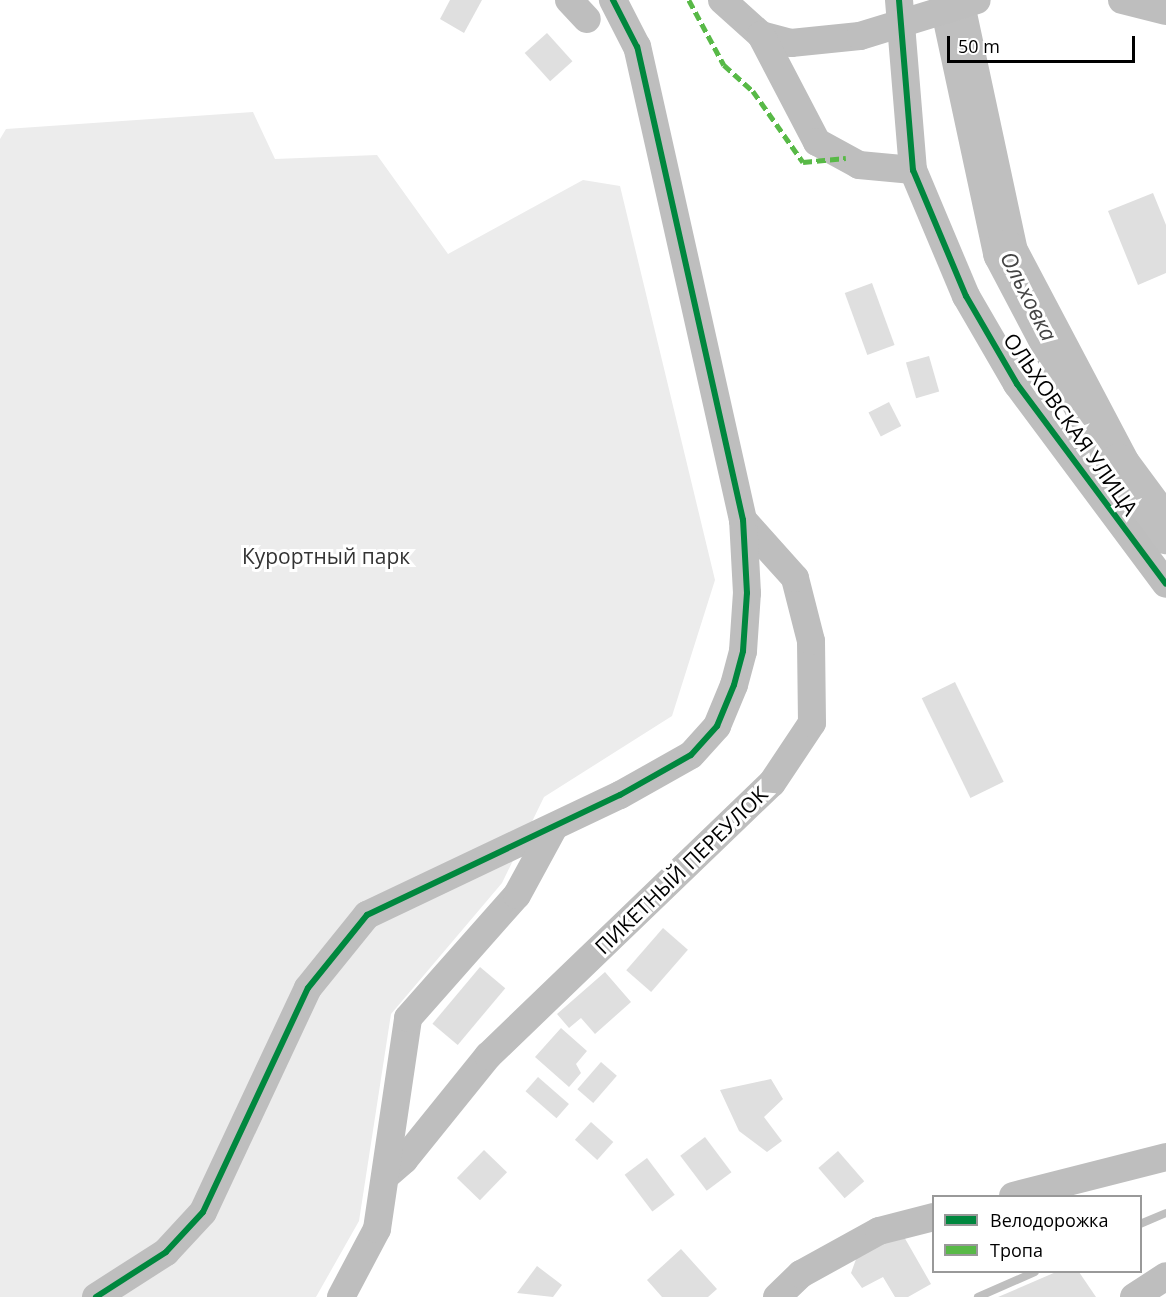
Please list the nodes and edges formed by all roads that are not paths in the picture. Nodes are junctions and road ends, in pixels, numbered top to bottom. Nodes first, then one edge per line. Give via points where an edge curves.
1 (613, 0) edge
2 (722, 0) edge
3 (898, 0) edge
4 (978, 0) edge
5 (1122, 0) edge
6 (1166, 11) edge
7 (761, 35) junction
8 (913, 170) junction
9 (743, 520) junction
10 (1166, 584) edge
11 (554, 827) junction
12 (1166, 1157) edge
13 (388, 1173) junction
14 (1021, 1195) edge
15 (932, 1217) edge
16 (1166, 1276) edge
17 (96, 1297) edge
18 (341, 1297) edge
19 (777, 1297) edge
20 (1134, 1297) edge

1 - 9 street via 637,47
2 - 7 street
3 - 8 street, ОЛЬХОВСКАЯ УЛИЦА
4 - 7 street, bridge via 860,36 820,43 791,43
5 - 6 street
7 - 8 street via 817,142 859,165
8 - 10 street, ОЛЬХОВСКАЯ УЛИЦА via 966,296 1017,384
9 - 11 street via 747,593 743,651 717,726 691,754
9 - 13 street, ПИКЕТНЫЙ ПЕРЕУЛОК via 795,578 811,641 812,723 772,783 488,1056 404,1161
11 - 13 street via 517,896 408,1018
11 - 17 street via 368,915 308,988 203,1212 166,1252
12 - 14 street
13 - 18 street via 377,1229
15 - 19 street via 879,1231 801,1274
16 - 20 street

